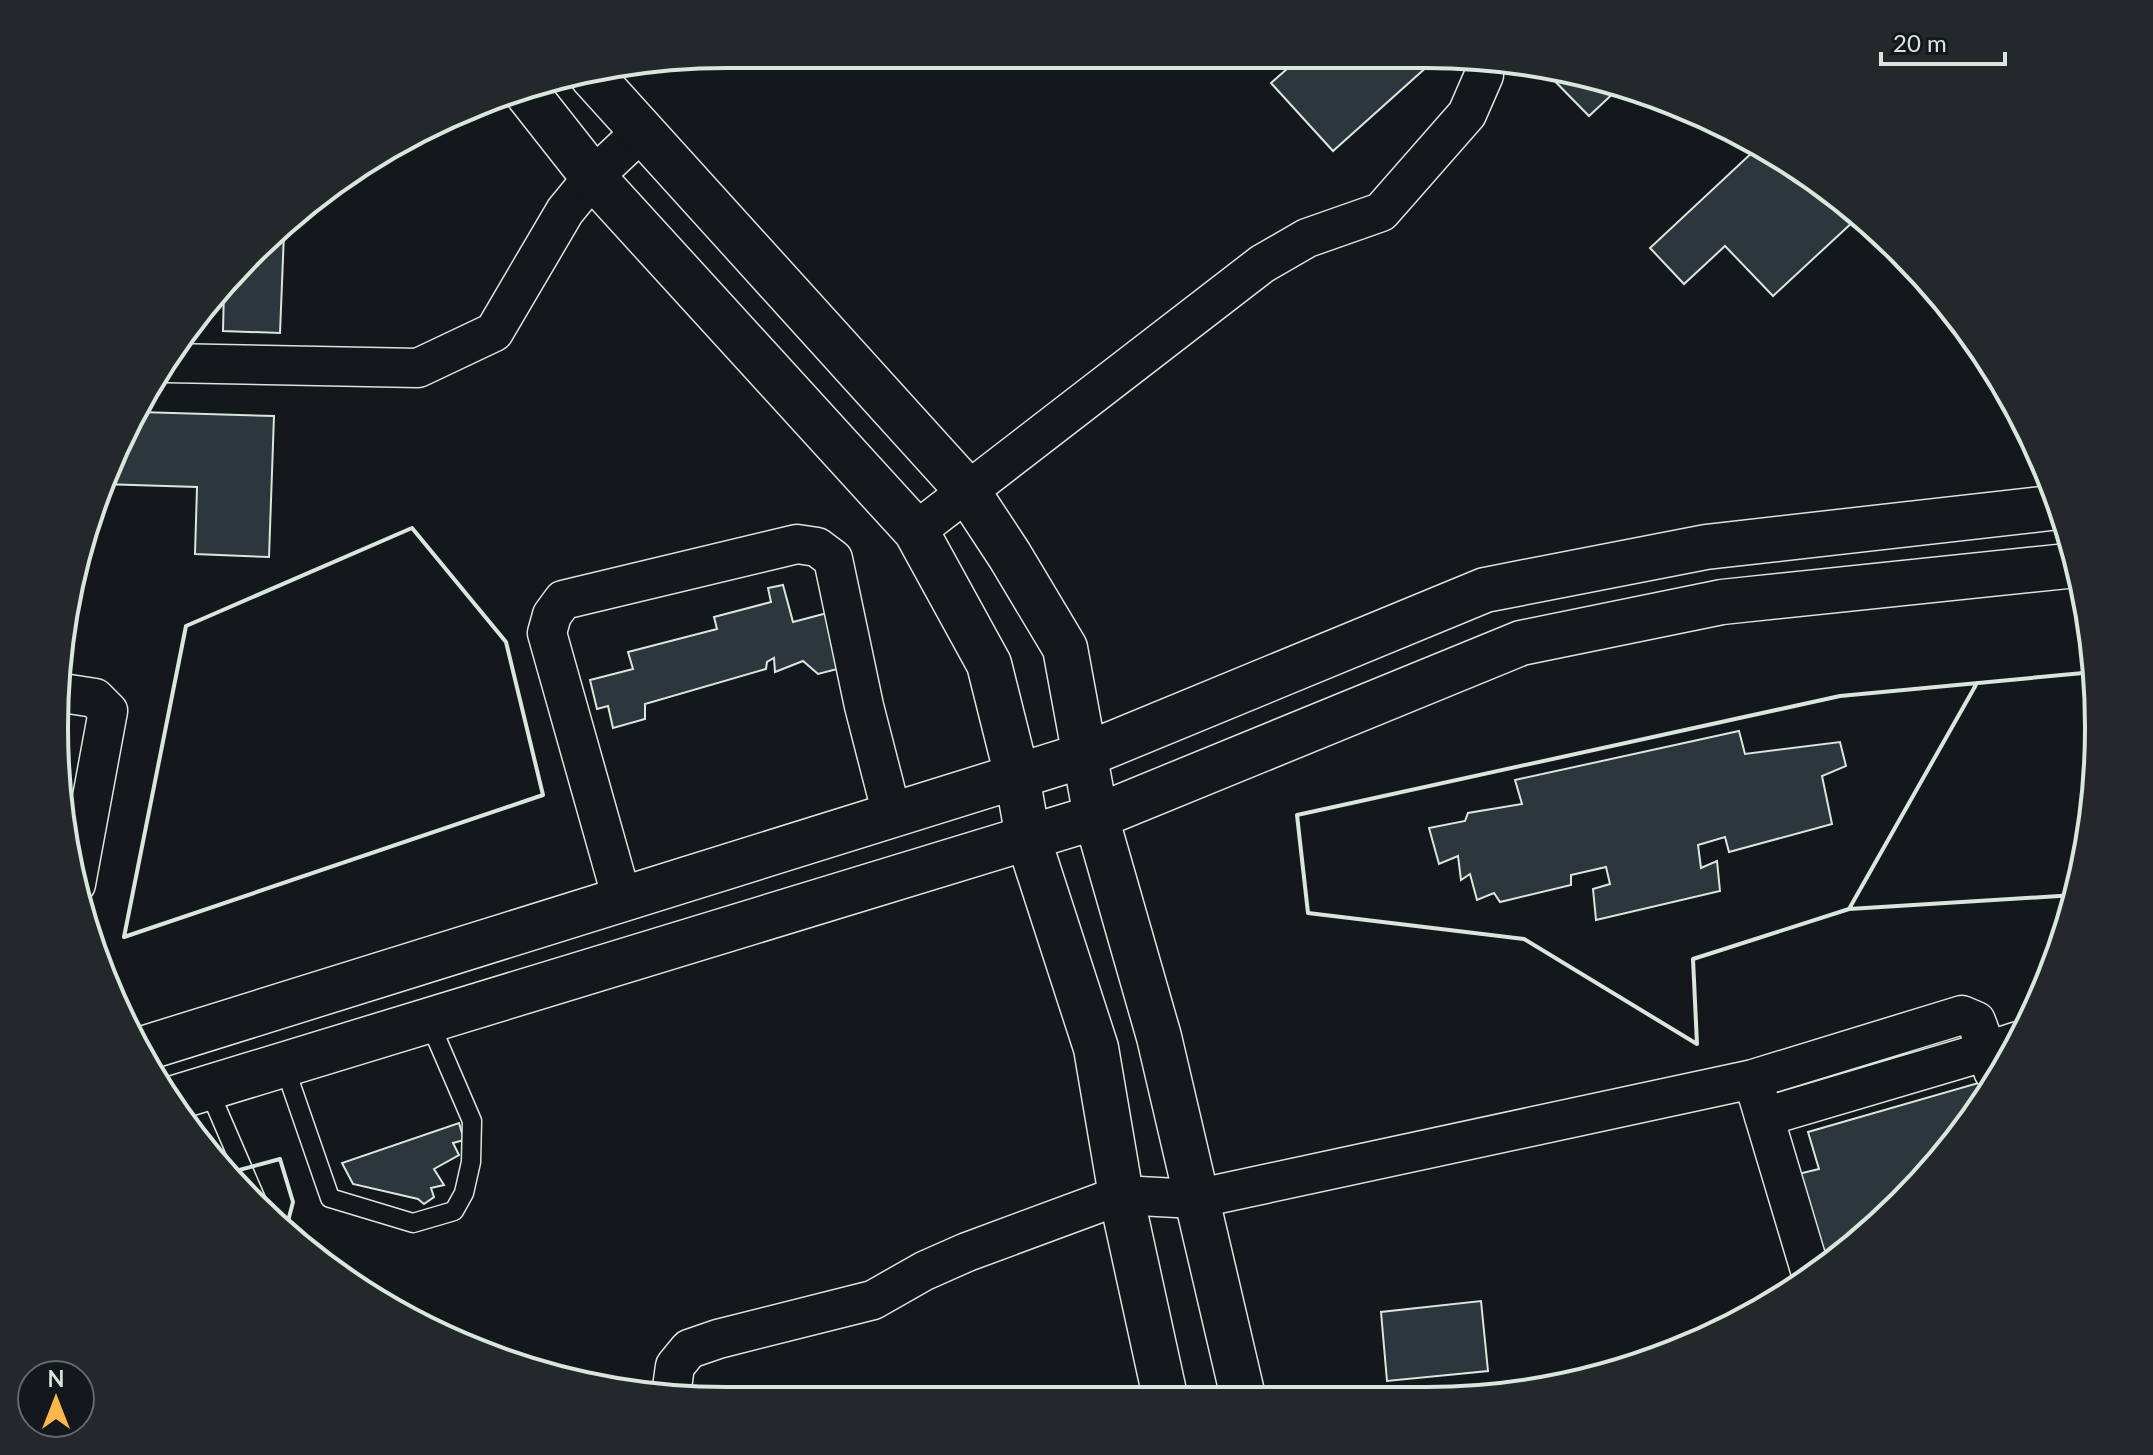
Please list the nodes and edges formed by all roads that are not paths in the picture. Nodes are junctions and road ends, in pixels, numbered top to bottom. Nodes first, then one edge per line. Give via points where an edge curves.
1 (1484, 71) edge
2 (597, 81) edge
3 (531, 98) edge
4 (642, 131) junction
5 (593, 177) junction
6 (178, 363) edge
7 (966, 489) junction
8 (2047, 508) edge
9 (916, 531) junction
10 (2065, 566) edge
11 (69, 694) edge
12 (1085, 755) junction
13 (1017, 776) junction
14 (892, 815) junction
15 (1096, 817) junction
16 (1028, 838) junction
17 (81, 856) edge
18 (622, 899) junction
19 (429, 1021) junction
20 (150, 1046) edge
21 (1999, 1054) edge
22 (284, 1065) junction
23 (1753, 1079) junction
24 (190, 1093) edge
25 (1764, 1117) junction
26 (230, 1160) edge
27 (1121, 1195) junction
28 (1195, 1199) junction
29 (1808, 1264) edge
30 (672, 1385) edge
31 (1163, 1387) edge
32 (1241, 1387) edge

1 - 7 street via 1467,114 1381,212 1307,238 1262,264
2 - 4 street
3 - 5 street
4 - 5 street
4 - 7 street
5 - 6 street via 565,211 494,332 418,368
5 - 9 street
7 - 9 street
7 - 12 street via 1065,648
8 - 12 street via 1706,547 1485,590
9 - 13 street via 989,664
10 - 15 street via 1722,602 1521,643
11 - 17 street via 95,698 108,711
12 - 13 street
12 - 15 street
13 - 14 street
13 - 16 street
14 - 18 street
14 - 18 street via 833,559 817,547 797,544 563,600 547,633
15 - 16 street
15 - 28 street via 1159,1037
16 - 19 street
16 - 27 street via 1096,1048
18 - 20 street
19 - 22 street
19 - 22 lane via 472,1121 471,1162 454,1211 413,1223 330,1198
21 - 23 street via 1976,1021 1962,1015
21 - 25 street
22 - 24 street
23 - 25 street
23 - 28 street
24 - 26 lane
25 - 29 street
27 - 28 street
27 - 30 street via 967,1252 873,1300 689,1349 675,1366
27 - 31 street
28 - 32 street

